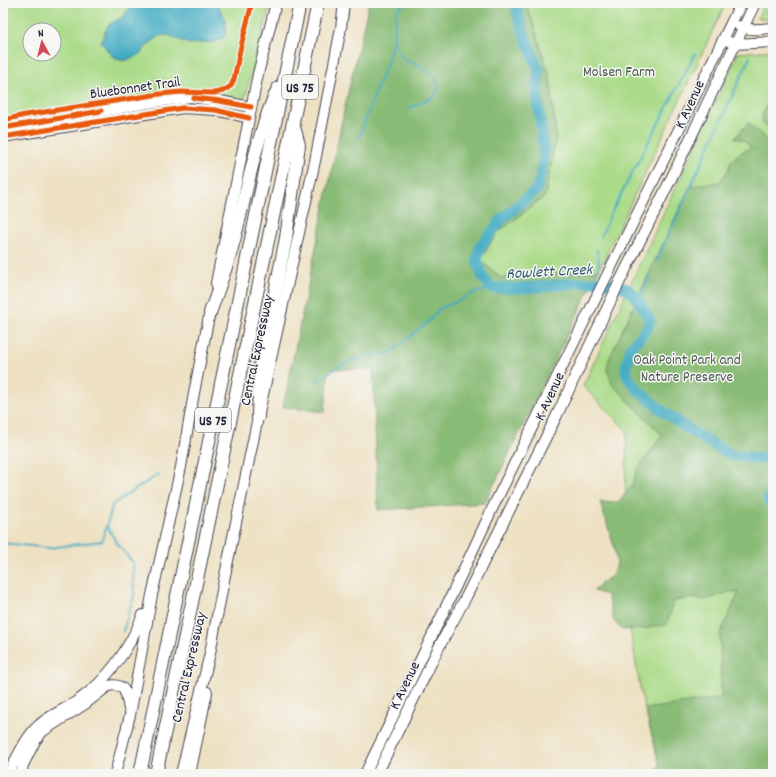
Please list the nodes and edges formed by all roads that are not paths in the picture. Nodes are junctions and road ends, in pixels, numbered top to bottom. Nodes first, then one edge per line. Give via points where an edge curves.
1 (276, 3) edge
2 (300, 3) edge
3 (318, 3) edge
4 (344, 3) edge
5 (741, 3) edge
6 (755, 3) edge
7 (730, 26) junction
8 (743, 28) junction
9 (773, 28) edge
10 (723, 39) junction
11 (773, 42) edge
12 (734, 44) junction
13 (287, 67) junction
14 (132, 105) junction
15 (251, 107) junction
16 (133, 116) junction
17 (249, 118) junction
18 (293, 122) junction
19 (3, 134) edge
20 (210, 313) junction
21 (258, 417) junction
22 (511, 472) junction
23 (525, 479) junction
24 (460, 580) junction
25 (472, 585) junction
26 (152, 595) junction
27 (216, 624) junction
28 (417, 670) junction
29 (427, 674) junction
30 (130, 715) junction
31 (8, 774) edge
32 (21, 774) edge
33 (115, 774) edge
34 (140, 774) edge
35 (156, 774) edge
36 (181, 774) edge
37 (190, 774) edge
38 (365, 774) edge
39 (377, 774) edge

1 - 15 main road
2 - 13 highway, Central Expressway / US 75
3 - 18 highway, Central Expressway / US 75
4 - 21 main road, Central Expressway via 315,161
5 - 7 main road, K Avenue
6 - 8 main road, K Avenue
7 - 8 main road
7 - 10 main road, K Avenue
8 - 9 main road
8 - 12 main road, K Avenue
10 - 12 main road
10 - 22 main road, K Avenue
11 - 12 main road
12 - 23 main road, K Avenue
13 - 20 highway via 267,112 230,255
13 - 34 highway, Central Expressway / US 75
14 - 15 main road via 190,97
14 - 16 main road
14 - 19 main road
15 - 17 main road
16 - 17 main road via 183,108 215,110
16 - 19 main road
17 - 20 main road
18 - 21 highway via 300,145 286,238 260,366
18 - 35 highway, Central Expressway / US 75
20 - 26 main road via 181,467
21 - 27 main road, Central Expressway
22 - 23 main road
22 - 24 main road, K Avenue
23 - 25 main road, K Avenue
24 - 25 main road
24 - 28 main road, K Avenue
25 - 29 main road, K Avenue
26 - 30 main road
26 - 31 main road via 128,648 112,669 80,700 40,724 30,734
27 - 36 main road, Central Expressway
27 - 37 main road via 206,697
28 - 29 main road
28 - 38 main road, K Avenue
29 - 39 main road, K Avenue
30 - 32 main road via 126,692 118,686 108,686 43,731 23,765
30 - 33 main road

